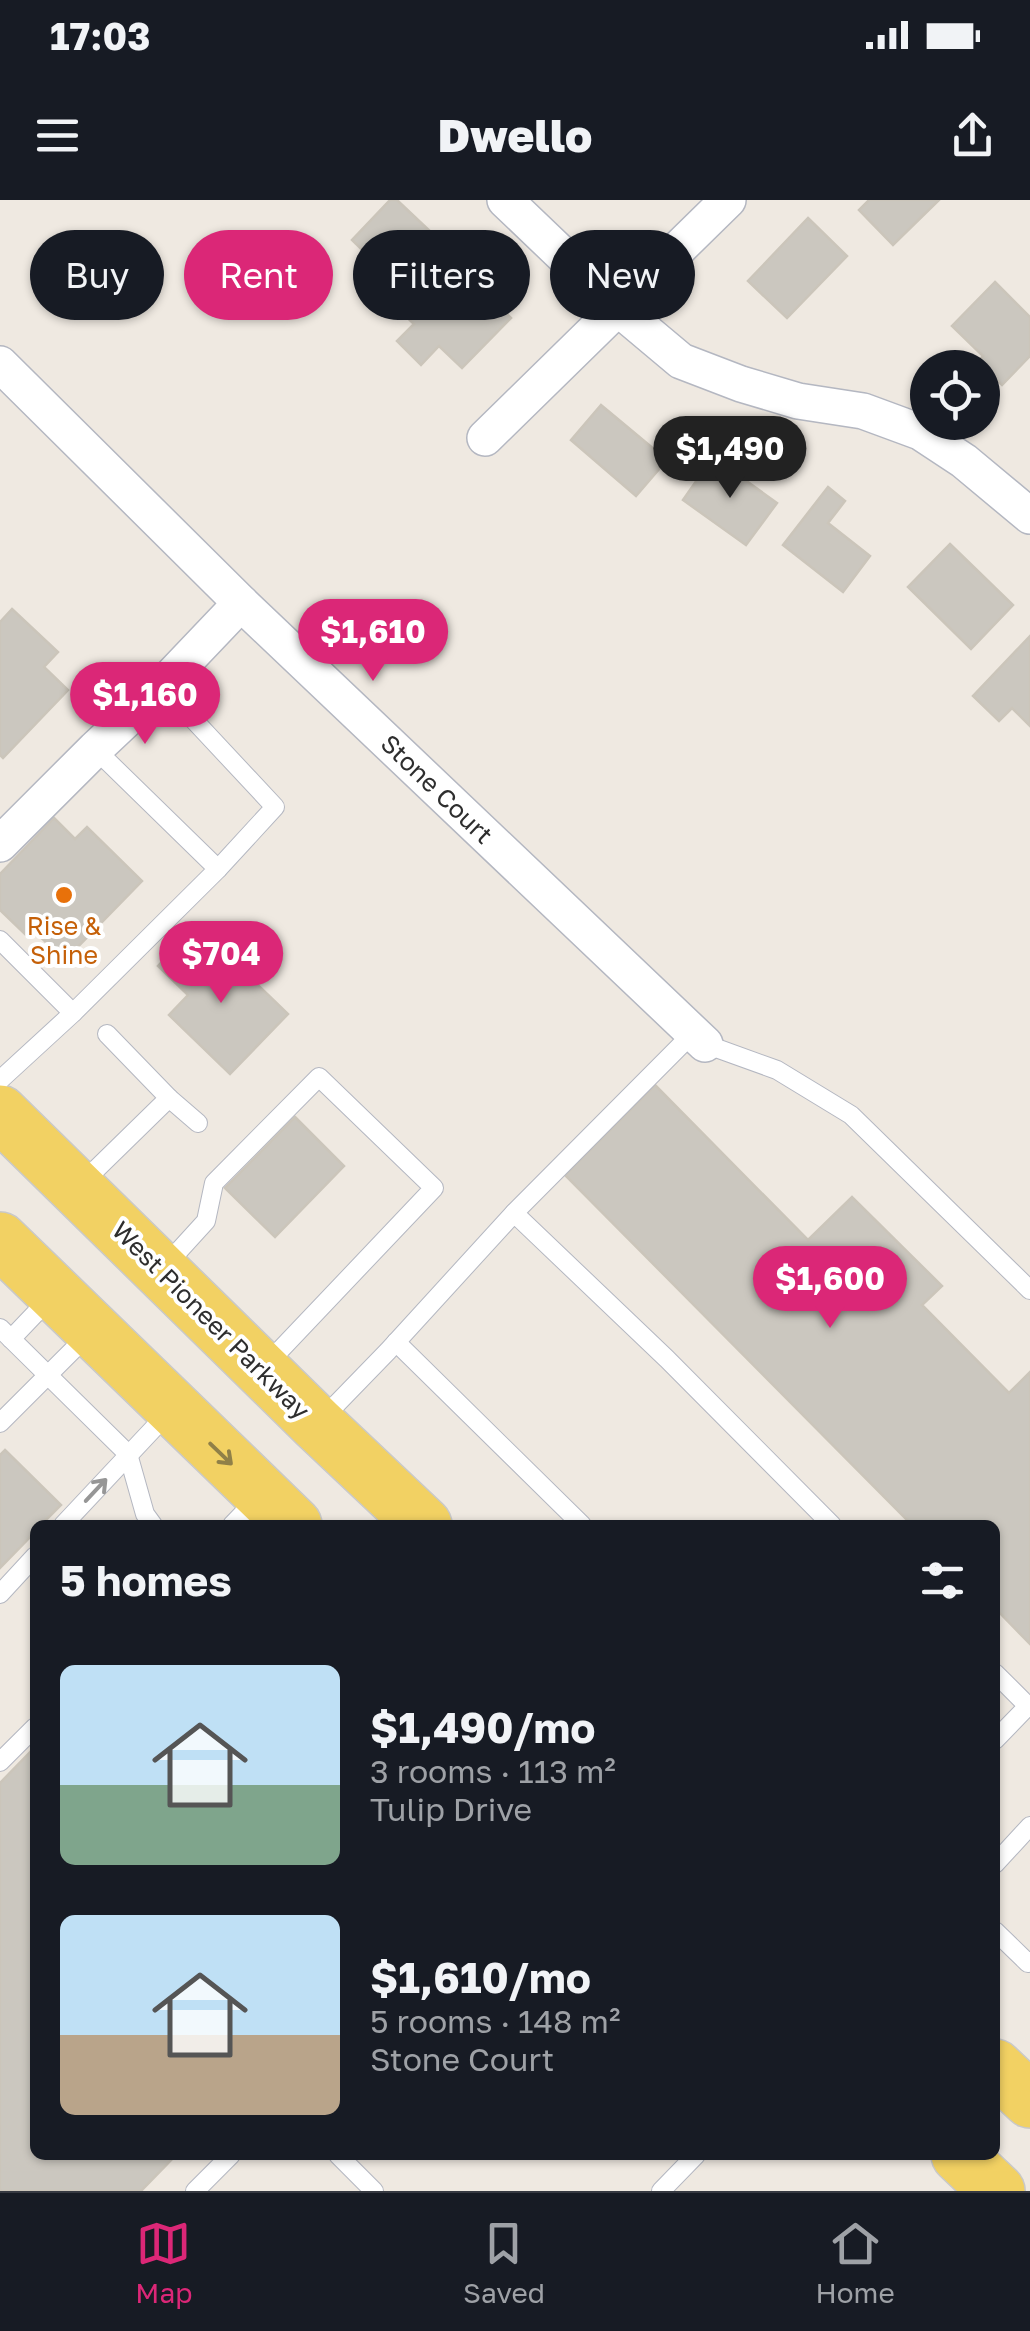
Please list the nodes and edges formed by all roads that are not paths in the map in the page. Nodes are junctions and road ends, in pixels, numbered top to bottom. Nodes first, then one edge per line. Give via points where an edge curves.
1 (505, 200) edge
2 (728, 200) edge
3 (695, 233) edge
4 (550, 243) edge
5 (608, 320) edge
6 (632, 320) edge
7 (0, 364) edge
8 (485, 438) dead end
9 (1030, 516) edge
10 (241, 603) junction
11 (162, 686) junction
12 (95, 749) junction
13 (0, 844) edge
14 (218, 868) junction
15 (0, 940) edge
16 (73, 1013) junction
17 (107, 1034) dead end
18 (699, 1039) junction
19 (0, 1080) edge
20 (169, 1098) junction
21 (0, 1113) edge
22 (198, 1123) dead end
23 (77, 1188) junction
24 (514, 1213) junction
25 (0, 1240) edge
26 (161, 1270) junction
27 (1030, 1290) edge
28 (74, 1312) junction
29 (5, 1333) edge
30 (396, 1342) junction
31 (262, 1370) junction
32 (48, 1376) junction
33 (173, 1408) junction
34 (0, 1422) edge
35 (317, 1424) junction
36 (128, 1454) junction
37 (263, 1515) edge
38 (68, 1520) edge
39 (149, 1520) edge
40 (419, 1520) edge
41 (577, 1520) edge
42 (827, 1520) edge
43 (30, 1561) edge
44 (0, 1594) edge
45 (1000, 1679) edge
46 (1029, 1707) edge
47 (30, 1731) edge
48 (1000, 1735) edge
49 (0, 1762) edge
50 (1030, 1826) edge
51 (1000, 1859) edge
52 (1000, 1936) edge
53 (1030, 1961) edge
54 (1000, 2072) edge
55 (1030, 2100) edge
56 (226, 2160) edge
57 (343, 2160) edge
58 (691, 2160) edge
59 (964, 2160) edge
60 (195, 2191) edge
61 (374, 2191) edge
62 (661, 2191) edge
63 (997, 2191) edge

1 - 4 street
2 - 3 street
5 - 8 street
6 - 9 street via 680,361 920,432
7 - 10 street, Stone Court
10 - 11 street
10 - 18 street, Stone Court
11 - 12 street
11 - 14 lane via 275,808
12 - 13 street
12 - 14 lane
14 - 16 lane
15 - 16 lane
16 - 19 lane
17 - 20 lane
18 - 24 lane
18 - 27 lane via 778,1070 850,1115
20 - 22 lane
20 - 23 lane
21 - 23 main road, West Pioneer Parkway
23 - 26 main road, West Pioneer Parkway
24 - 30 lane
24 - 42 lane
25 - 28 main road
26 - 31 main road, West Pioneer Parkway
26 - 31 lane via 206,1222 214,1184 319,1077 434,1188
28 - 29 lane
28 - 32 lane
28 - 33 main road
29 - 32 lane
30 - 35 lane
30 - 41 lane
31 - 35 main road, West Pioneer Parkway
32 - 34 lane
32 - 36 lane
33 - 36 lane
33 -> 37 main road
35 - 40 main road, West Pioneer Parkway
38 -> 36 lane
36 - 39 lane
43 - 44 lane
45 - 46 lane
46 - 48 lane
47 - 49 lane
50 - 51 lane
52 - 53 lane
54 - 55 main road
56 - 60 lane
57 - 61 lane
58 - 62 lane
59 - 63 main road

